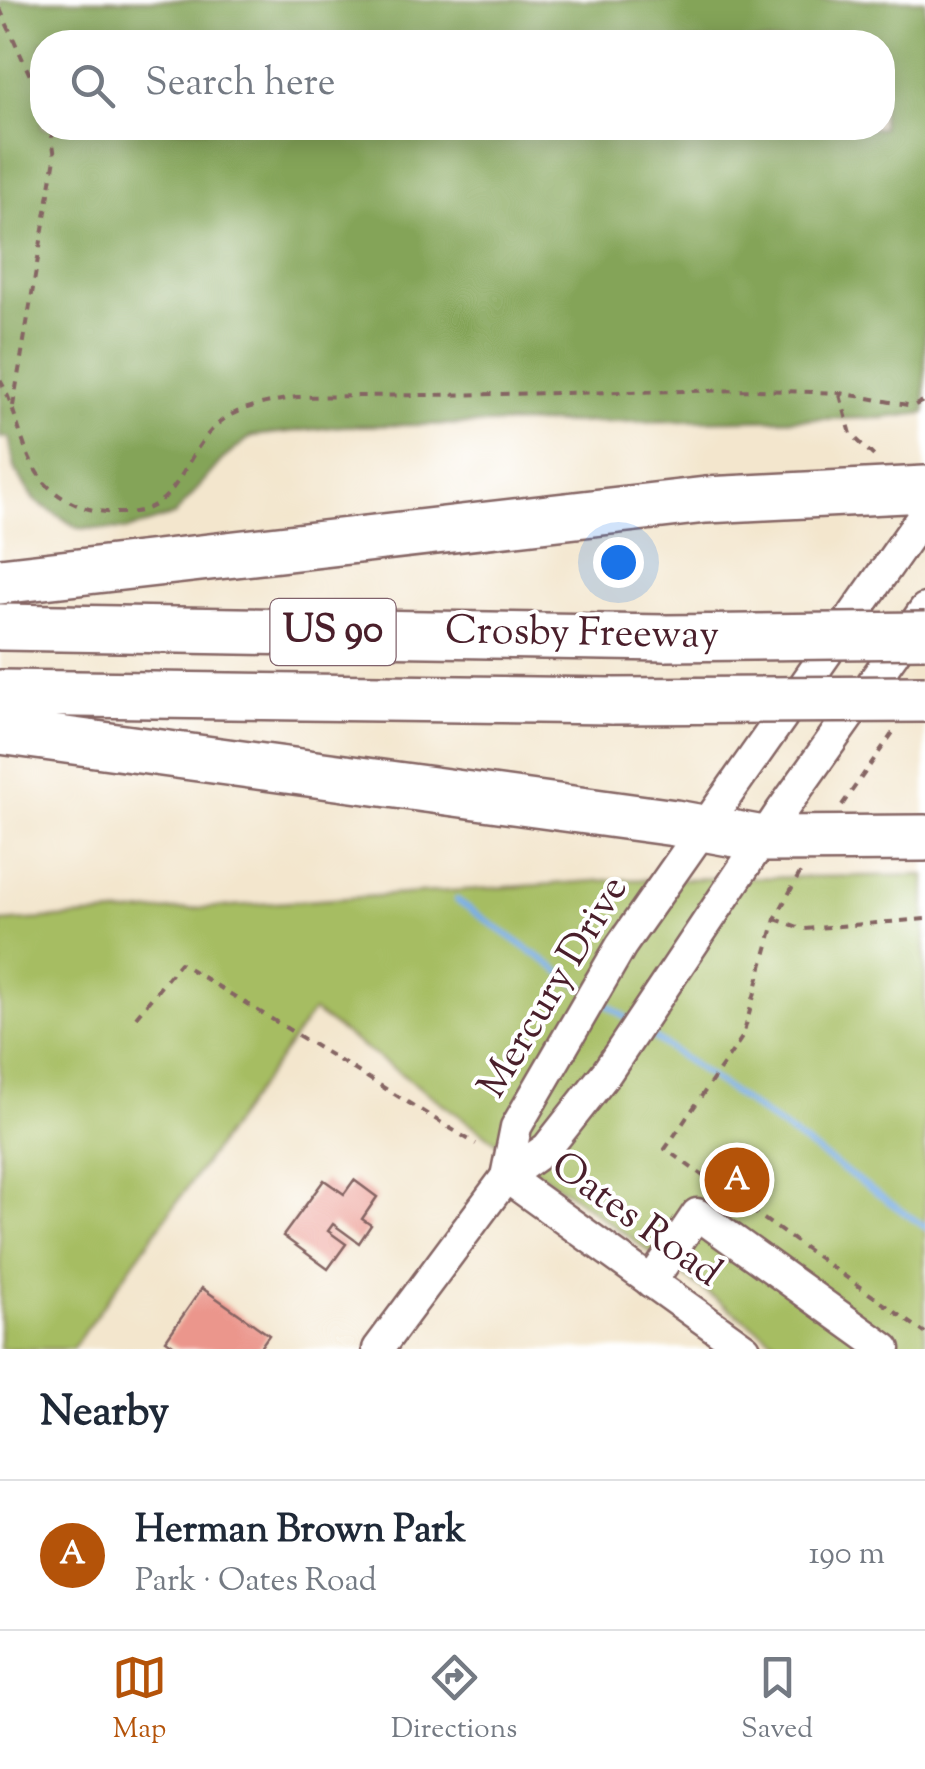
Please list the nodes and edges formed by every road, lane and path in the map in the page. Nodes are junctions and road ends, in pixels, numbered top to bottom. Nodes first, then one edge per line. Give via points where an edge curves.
1 (0, 9) edge
2 (30, 75) edge
3 (52, 140) edge
4 (0, 380) edge
5 (840, 394) junction
6 (925, 400) edge
7 (13, 406) junction
8 (915, 497) edge
9 (0, 581) edge
10 (925, 609) edge
11 (0, 627) edge
12 (925, 634) edge
13 (0, 694) edge
14 (914, 709) edge
15 (0, 732) edge
16 (839, 810) dead end
17 (701, 828) junction
18 (925, 838) edge
19 (763, 840) junction
20 (802, 869) dead end
21 (775, 918) junction
22 (925, 918) edge
23 (136, 1018) dead end
24 (476, 1144) dead end
25 (506, 1178) junction
26 (651, 1282) junction
27 (925, 1333) edge
28 (378, 1349) edge
29 (745, 1349) edge
30 (885, 1349) edge

1 - 2 path
3 - 7 path
4 - 7 path
5 - 6 path via 913,406
5 - 7 path via 297,397 218,423 164,499 140,512 114,513 62,498 40,478
5 - 8 path via 851,434
8 - 9 highway via 706,500
8 - 17 street, Mercury Drive
10 - 19 street, Mercury Drive
11 - 12 highway, Crosby Freeway / US 90, bridge via 666,638
13 - 14 highway, Crosby Freeway / US 90, bridge
14 - 16 path
15 - 17 highway
17 - 19 highway
17 - 25 street, Mercury Drive via 621,946 516,1127
18 - 19 highway
19 - 25 street, Mercury Drive via 607,1072 547,1148
20 - 21 path
21 - 22 path via 804,929
21 - 27 path via 743,1036 665,1149
23 - 24 path via 180,964
25 - 26 street, Oates Road
25 - 28 street, Oates Road
26 - 29 street, Oates Road
26 - 30 street via 697,1214

